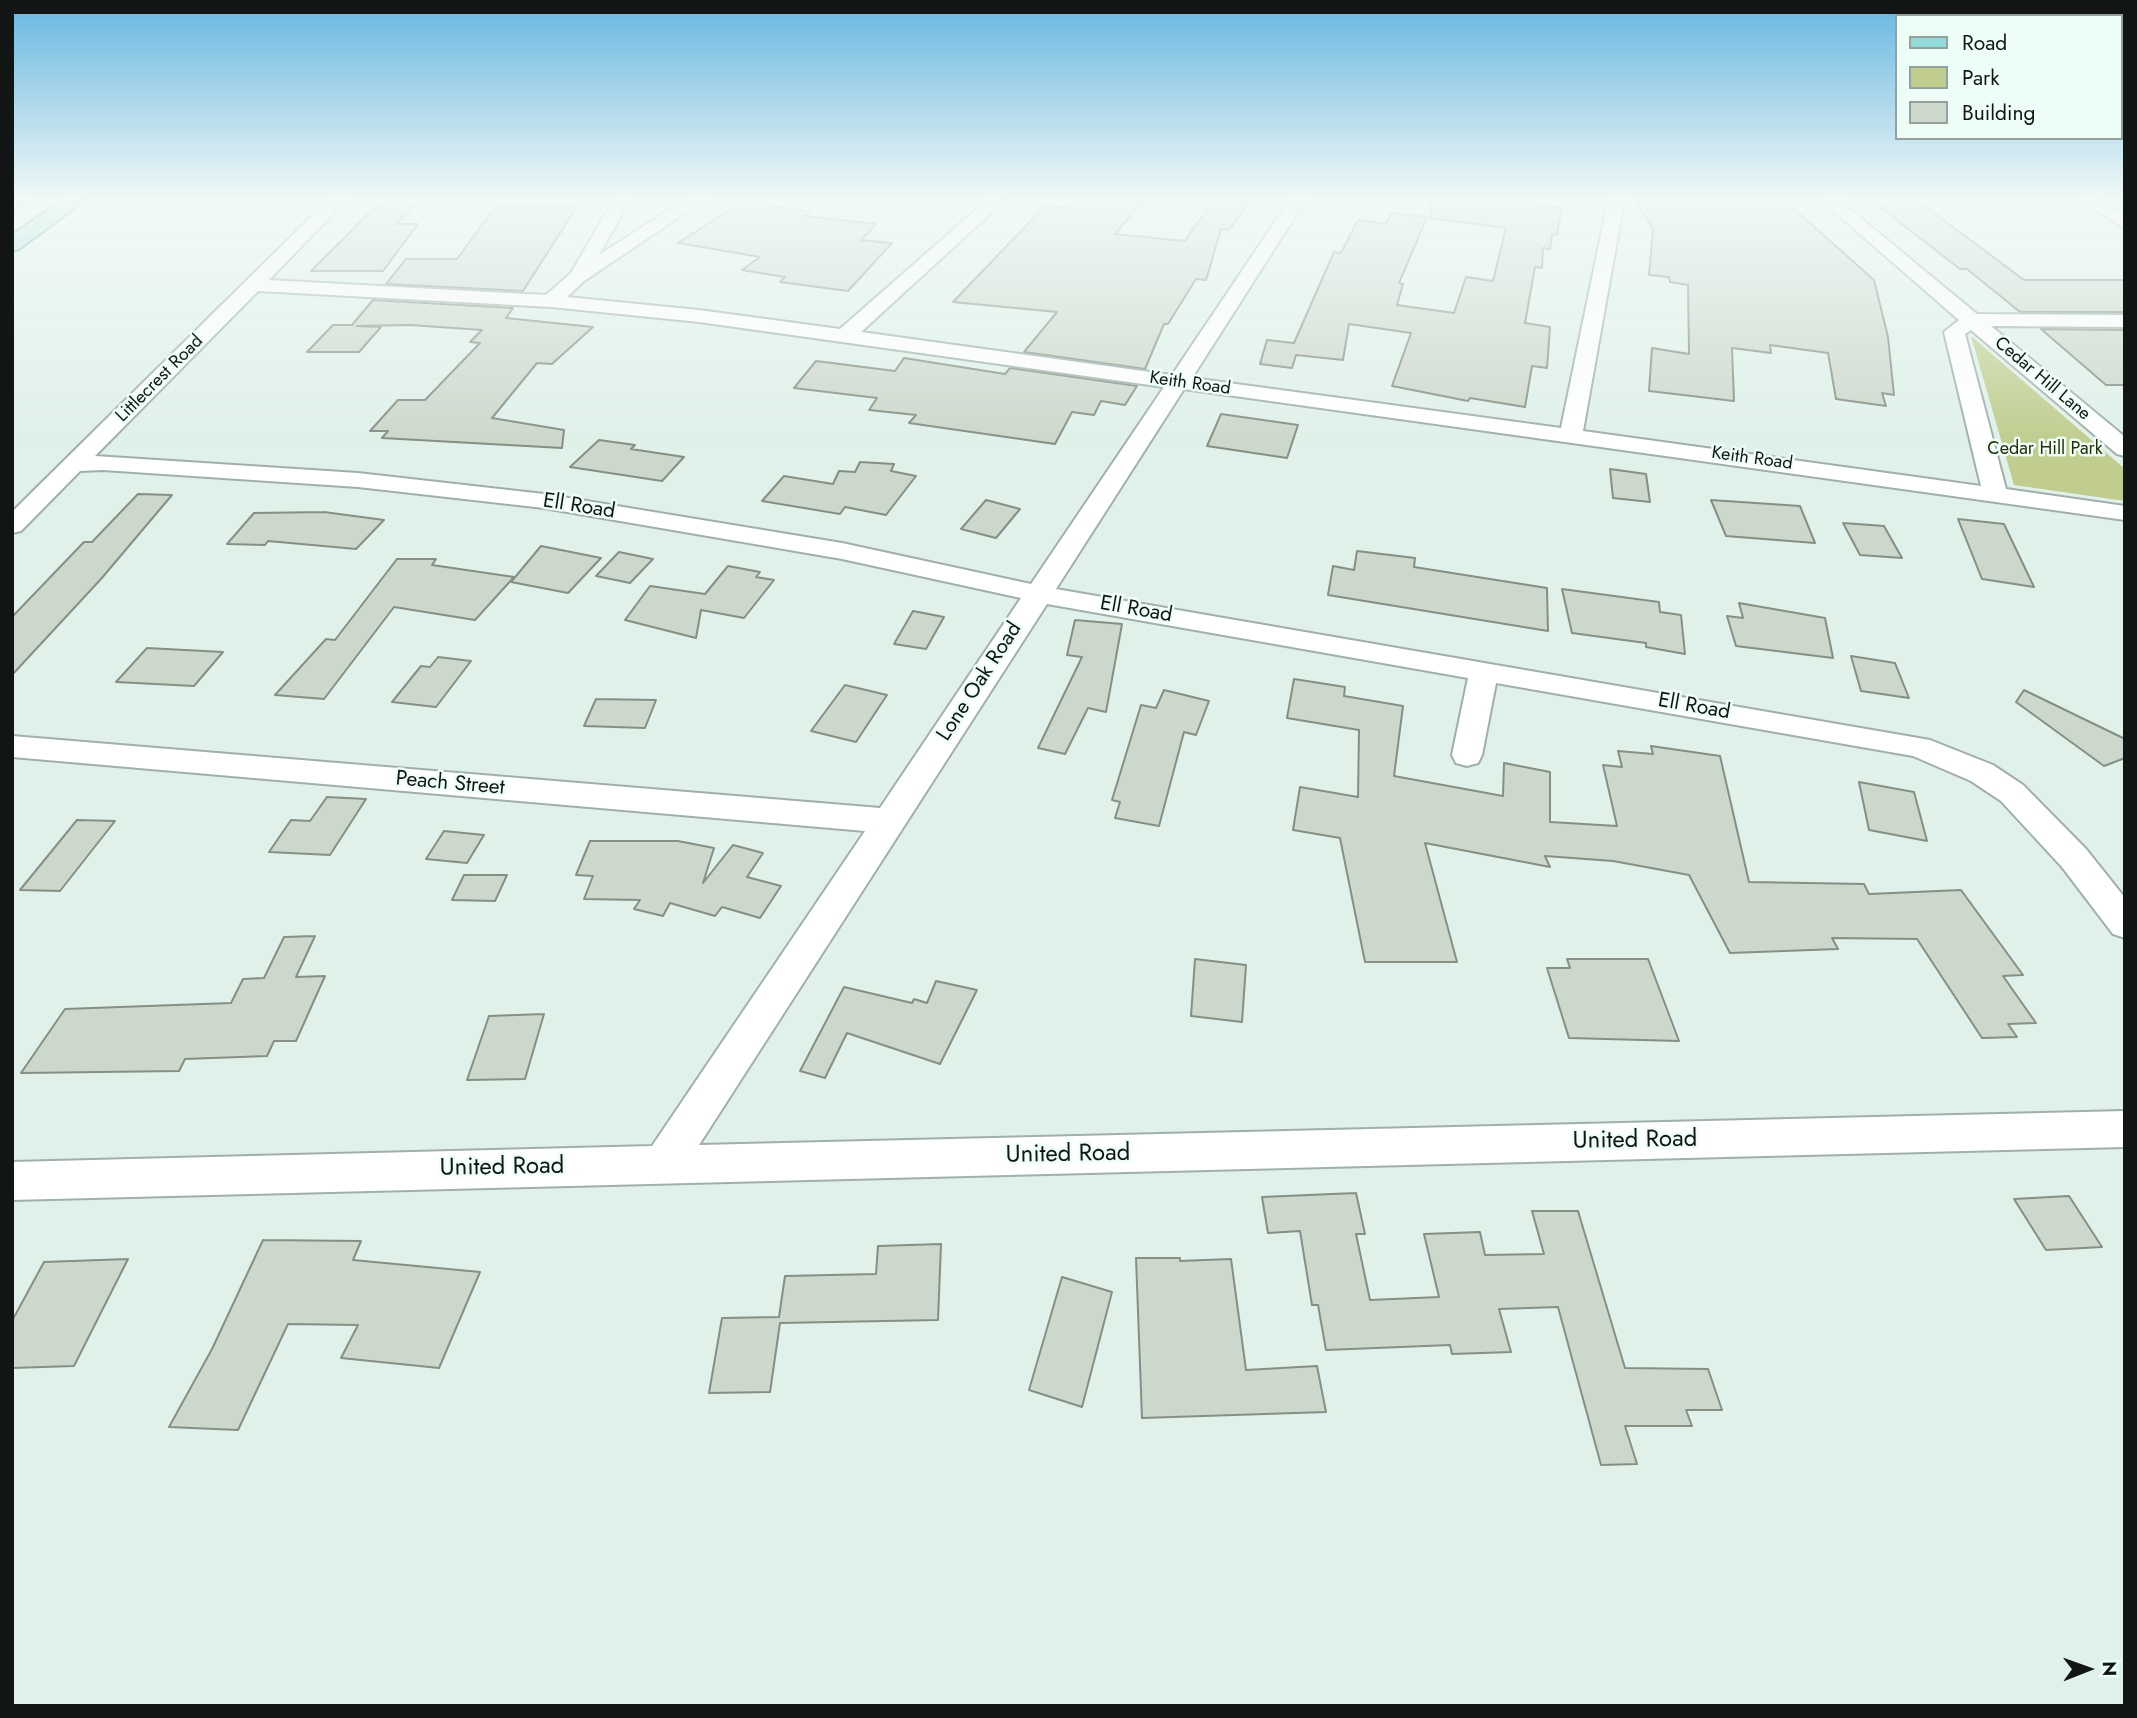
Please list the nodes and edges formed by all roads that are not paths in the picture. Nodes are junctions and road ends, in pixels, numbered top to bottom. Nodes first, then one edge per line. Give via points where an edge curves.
1 (257, 281) edge
2 (572, 281) edge
3 (906, 281) edge
4 (1244, 281) edge
5 (1601, 281) edge
6 (1926, 281) edge
7 (253, 285) junction
8 (551, 301) junction
9 (1972, 320) junction
10 (2125, 321) edge
11 (846, 335) junction
12 (1177, 383) junction
13 (1571, 434) junction
14 (2125, 449) edge
15 (75, 464) junction
16 (1995, 493) junction
17 (2125, 513) edge
18 (12, 526) edge
19 (1038, 594) junction
20 (1484, 671) junction
21 (12, 746) edge
22 (1467, 755) dead end
23 (888, 821) junction
24 (2125, 925) edge
25 (2125, 1129) edge
26 (664, 1164) junction
27 (12, 1181) edge

1 - 7 street, Littlecrest Road
2 - 8 street
3 - 11 street
4 - 12 street, Lone Oak Road
5 - 13 street
6 - 9 street, Cedar Hill Lane
7 - 8 street, Keith Road
7 - 15 street, Littlecrest Road
8 - 11 street, Keith Road
9 - 10 street
9 - 14 street, Cedar Hill Lane
9 - 16 street via 1954,332
11 - 12 street, Keith Road
12 - 13 street, Keith Road
12 - 19 street, Lone Oak Road
13 - 16 street, Keith Road
15 - 18 street, Littlecrest Road
15 - 19 street, Ell Road via 358,480 544,501 842,551
16 - 17 street, Keith Road
19 - 20 street, Ell Road
19 - 23 street, Lone Oak Road
20 - 22 street
20 - 24 street, Ell Road via 1919,747 1951,758 1982,773 2032,812
21 - 23 street, Peach Street
23 - 26 street, Lone Oak Road
25 - 26 street, United Road
26 - 27 street, United Road

